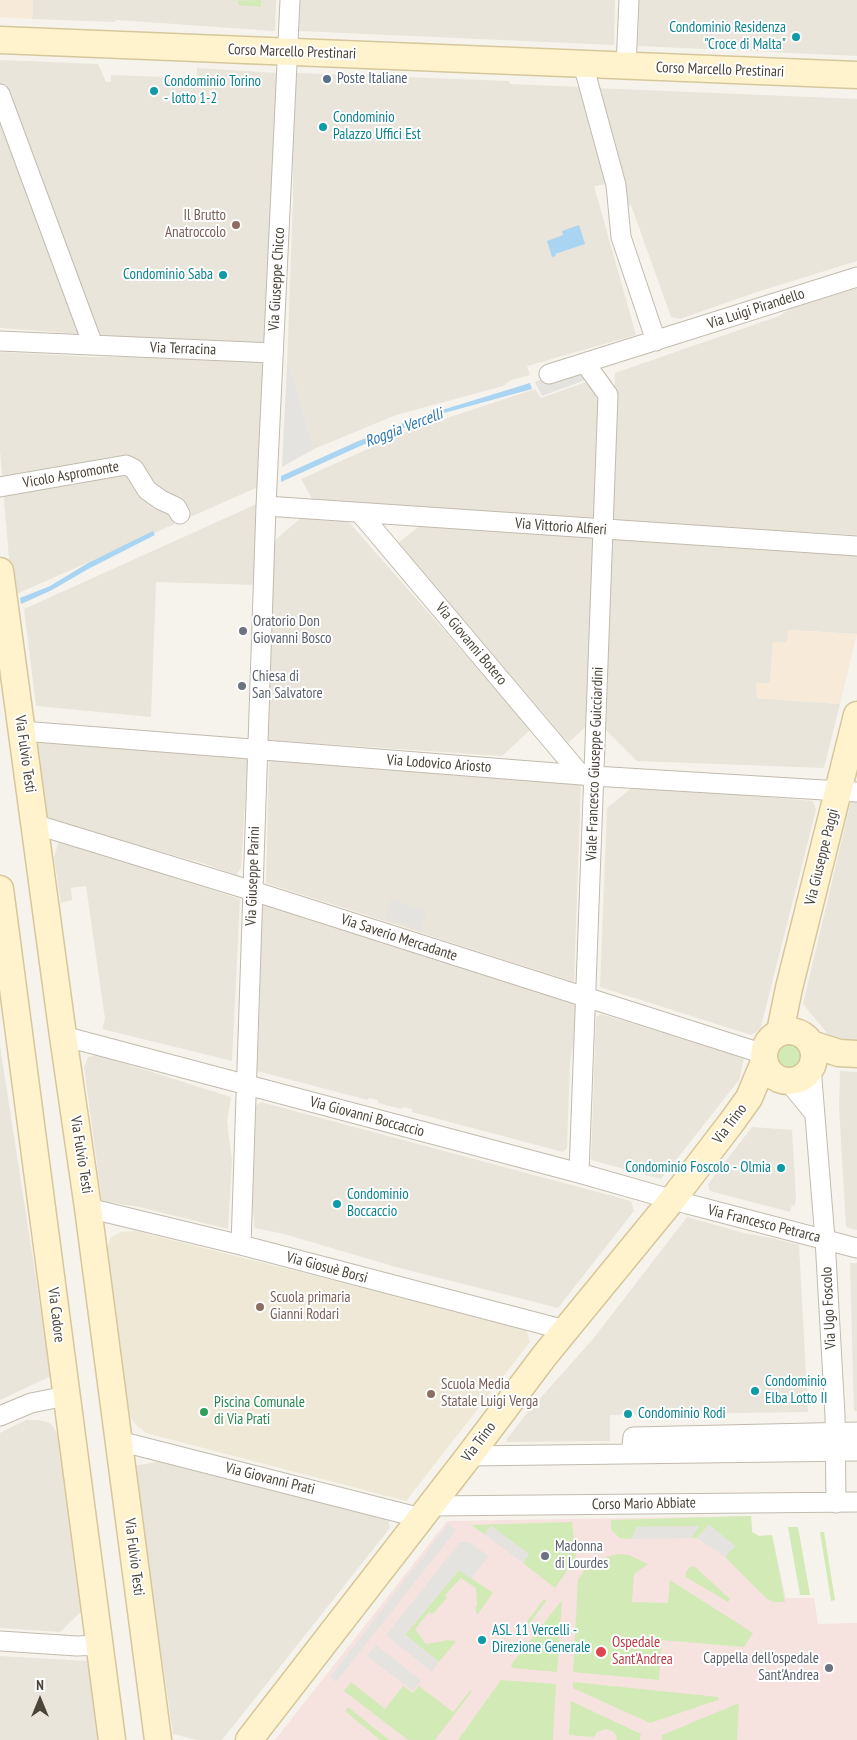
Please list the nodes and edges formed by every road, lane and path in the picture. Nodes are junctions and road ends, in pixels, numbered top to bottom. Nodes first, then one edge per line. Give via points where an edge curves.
1 (290, 0) edge
2 (629, 0) edge
3 (0, 40) edge
4 (0, 49) edge
5 (289, 52) junction
6 (583, 64) junction
7 (626, 66) junction
8 (857, 76) edge
9 (0, 94) edge
10 (857, 277) edge
11 (0, 341) edge
12 (656, 341) junction
13 (93, 345) junction
14 (273, 353) junction
15 (585, 363) junction
16 (549, 374) dead end
17 (0, 487) edge
18 (266, 506) junction
19 (360, 513) junction
20 (180, 514) dead end
21 (603, 530) junction
22 (857, 546) edge
23 (0, 571) edge
24 (857, 715) edge
25 (22, 731) junction
26 (258, 750) junction
27 (588, 775) junction
28 (848, 791) edge
29 (34, 824) junction
30 (0, 889) edge
31 (253, 891) junction
32 (7, 995) edge
33 (586, 997) junction
34 (63, 1036) junction
35 (803, 1048) junction
36 (848, 1054) edge
37 (775, 1069) junction
38 (246, 1085) junction
39 (814, 1113) junction
40 (580, 1173) junction
41 (672, 1200) junction
42 (88, 1208) junction
43 (825, 1239) junction
44 (241, 1245) junction
45 (857, 1248) edge
46 (565, 1330) junction
47 (66, 1398) junction
48 (0, 1416) edge
49 (835, 1432) junction
50 (857, 1432) edge
51 (119, 1440) junction
52 (836, 1452) junction
53 (857, 1452) edge
54 (631, 1454) junction
55 (469, 1456) junction
56 (857, 1502) edge
57 (836, 1503) junction
58 (425, 1512) junction
59 (0, 1641) edge
60 (99, 1645) junction
61 (112, 1740) edge
62 (158, 1740) edge
63 (249, 1740) edge

1 - 5 street, Via Giuseppe Chicco
2 - 7 street
3 - 4 street, Corso Marcello Prestinari
3 - 5 main road, Corso Marcello Prestinari
5 - 6 main road, Corso Marcello Prestinari
5 - 14 street, Via Giuseppe Chicco
6 - 7 main road, Corso Marcello Prestinari
6 - 12 street via 616,185 621,237
7 - 8 main road, Corso Marcello Prestinari
9 - 13 street
10 - 12 street, Via Luigi Pirandello
11 - 13 street, Via Terracina
12 - 15 street, Via Luigi Pirandello
13 - 14 street, Via Terracina
14 - 18 street, Via Giuseppe Chicco
15 - 16 street, Via Luigi Pirandello
15 - 21 street, Viale Francesco Giuseppe Guicciardini via 608,395
17 - 20 street, Vicolo Aspromonte via 126,465 134,469 148,490 176,507
18 - 19 street, Via Vittorio Alfieri
18 - 26 street, Via Giuseppe Parini
19 - 21 street, Via Vittorio Alfieri
19 - 27 street, Via Giovanni Botero
21 - 22 street, Via Vittorio Alfieri
21 - 27 street, Viale Francesco Giuseppe Guicciardini
23 - 25 main road, Via Fulvio Testi
24 - 28 main road, Via Giuseppe Paggi
25 - 26 street, Via Lodovico Ariosto
25 - 29 main road, Via Fulvio Testi
26 - 27 street, Via Lodovico Ariosto
26 - 31 street, Via Giuseppe Parini
27 - 28 street, Via Lodovico Ariosto
27 - 33 street, Viale Francesco Giuseppe Guicciardini
28 - 35 main road, Via Giuseppe Paggi via 787,999
29 - 31 street, Via Saverio Mercadante
29 - 34 main road, Via Fulvio Testi
30 - 32 main road, Via Cadore
31 - 33 street, Via Saverio Mercadante
31 - 38 street, Via Giuseppe Parini
32 - 47 main road, Via Cadore
33 - 37 street, Via Saverio Mercadante
33 - 40 street, Viale Francesco Giuseppe Guicciardini
34 - 38 street, Via Giovanni Boccaccio
34 - 42 main road, Via Fulvio Testi
35 - 36 main road
35 - 37 main road via 806,1075 797,1080
35 - 37 main road, Via Trino via 769,1041
35 - 39 street, Via Ugo Foscolo
37 - 39 street
37 - 41 main road, Via Trino via 749,1098
38 - 40 street, Via Giovanni Boccaccio
38 - 44 street, Via Giuseppe Parini
39 - 43 street, Via Ugo Foscolo
40 - 41 street, Via Giovanni Boccaccio
41 - 43 street, Via Francesco Petrarca
41 - 46 main road, Via Trino
42 - 44 street, Via Giosuè Borsi
42 - 51 main road, Via Fulvio Testi
43 - 45 street, Via Francesco Petrarca
43 - 49 street, Via Ugo Foscolo
44 - 46 street, Via Giosuè Borsi
46 - 55 main road, Via Trino
47 - 48 street via 31,1403
47 - 60 main road, Via Cadore
49 - 50 street
49 - 52 street, Via Ugo Foscolo
49 - 54 street via 633,1437
51 - 58 street, Via Giovanni Prati
51 - 62 main road, Via Fulvio Testi
52 - 53 street
52 - 54 street
52 - 57 street, Via Ugo Foscolo
54 - 55 street
55 - 58 main road, Via Trino
56 - 57 street, Corso Mario Abbiate
57 - 58 street, Corso Mario Abbiate
58 - 63 main road, Via Trino
59 - 60 street
60 - 61 main road, Via Cadore

